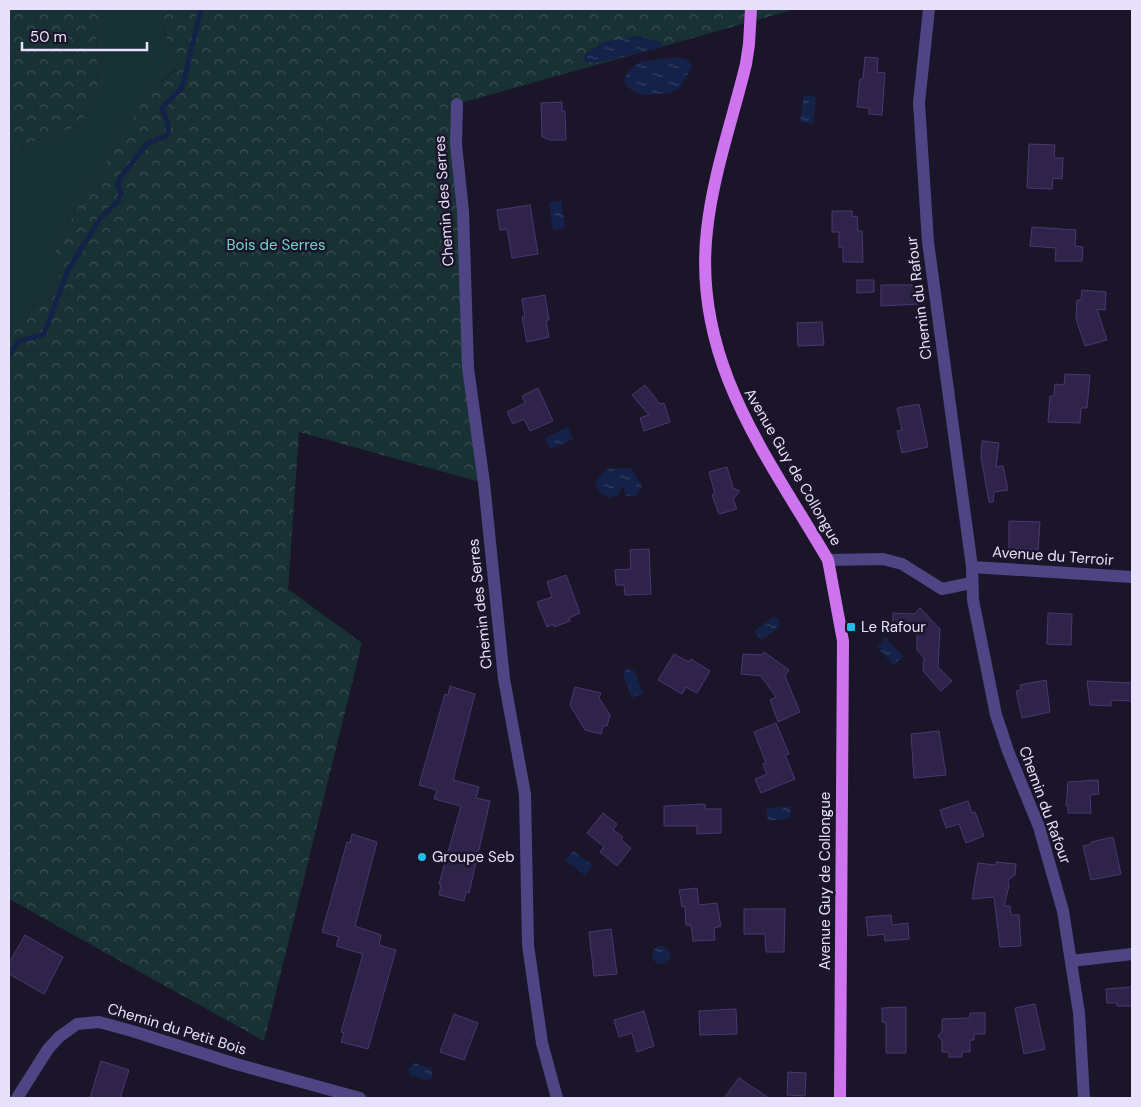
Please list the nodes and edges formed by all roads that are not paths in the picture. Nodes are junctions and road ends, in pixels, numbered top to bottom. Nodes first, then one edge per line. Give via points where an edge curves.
1 (751, 9) edge
2 (929, 9) edge
3 (457, 104) dead end
4 (828, 560) junction
5 (972, 567) junction
6 (1132, 577) edge
7 (971, 583) junction
8 (1132, 954) edge
9 (1071, 961) junction
10 (17, 1098) edge
11 (360, 1098) edge
12 (557, 1098) edge
13 (840, 1098) edge
14 (1084, 1098) edge

1 - 4 main road, Avenue Guy de Collongue via 746,64 707,227 704,252 710,317 725,375 739,409
2 - 5 street, Chemin du Rafour via 919,104 928,242
3 - 12 street, Chemin des Serres via 456,144 468,368 484,483 504,679 526,794 528,945 542,1042
4 - 7 street via 883,559 902,564 942,588
4 - 13 main road, Avenue Guy de Collongue via 843,641
5 - 6 street, Avenue du Terroir
5 - 7 street, Chemin du Rafour
7 - 9 street, Chemin du Rafour via 996,715 1039,827 1063,911
8 - 9 street
9 - 14 street, Chemin du Rafour via 1079,1012
10 - 11 street, Chemin du Petit Bois via 48,1049 66,1030 77,1024 99,1022

